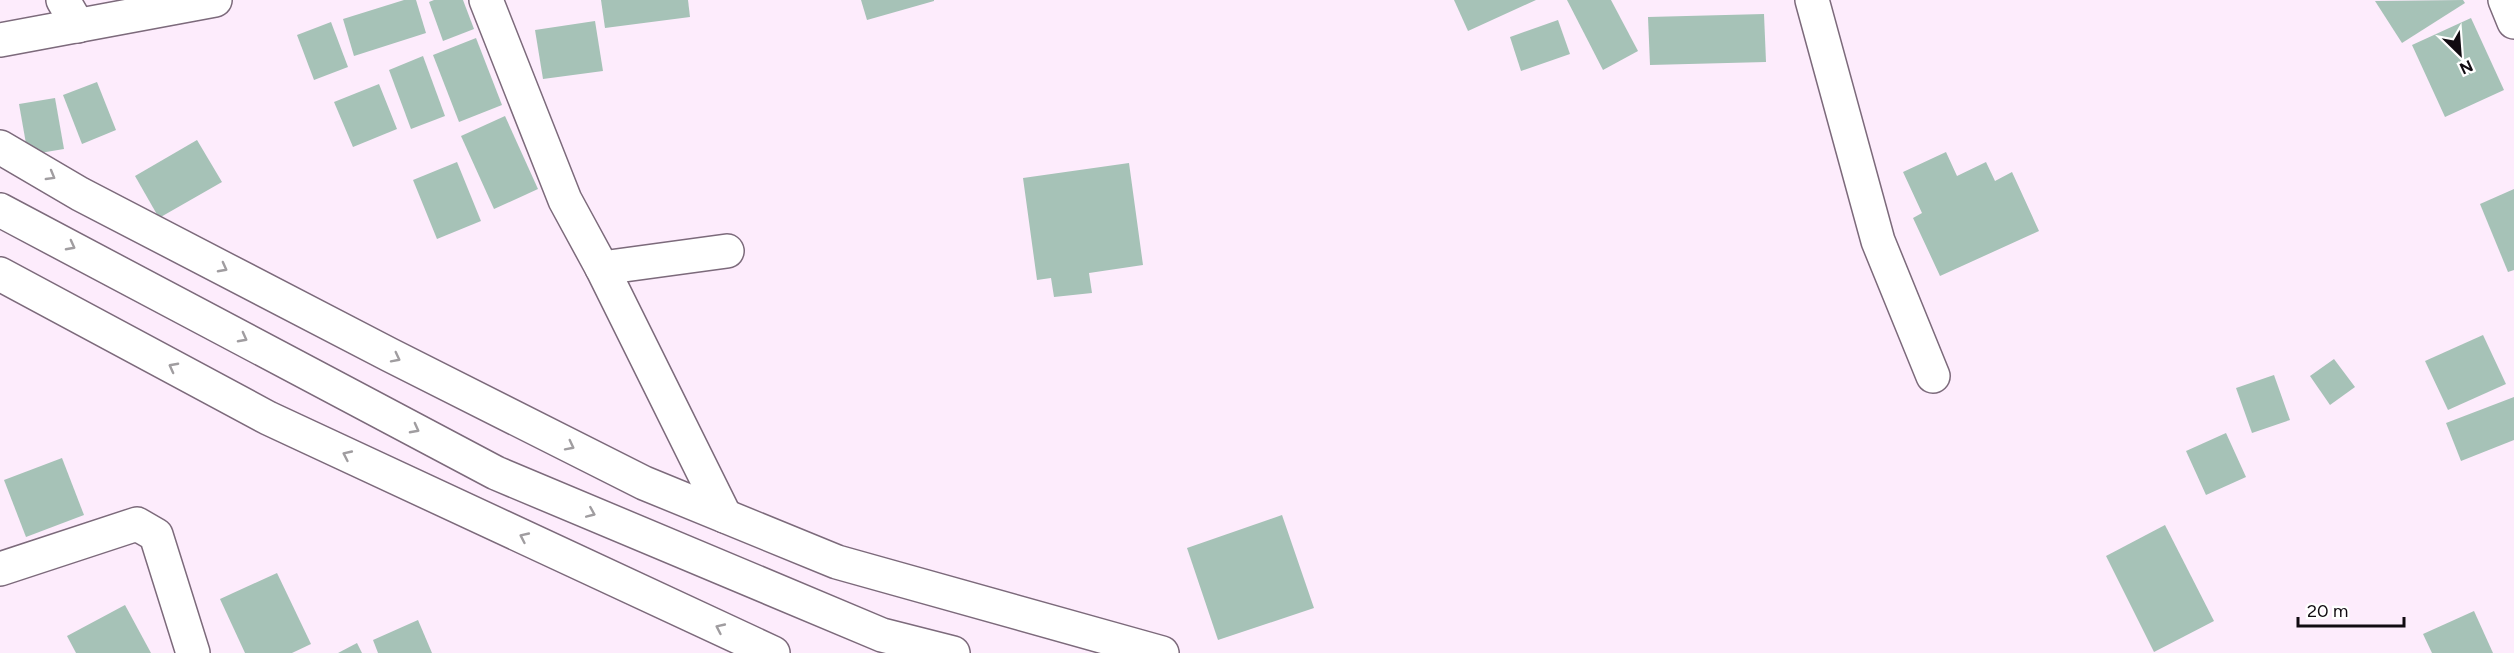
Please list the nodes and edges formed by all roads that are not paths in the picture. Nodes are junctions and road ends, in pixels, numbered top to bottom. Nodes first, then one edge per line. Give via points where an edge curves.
1 (215, 0) edge
2 (486, 0) edge
3 (1812, 0) edge
4 (2505, 0) edge
5 (71, 13) edge
6 (2514, 22) edge
7 (0, 40) edge
8 (0, 147) edge
9 (0, 210) edge
10 (727, 251) dead end
11 (602, 268) junction
12 (0, 274) edge
13 (1933, 376) dead end
14 (725, 516) junction
15 (0, 569) edge
16 (193, 653) edge
17 (773, 653) edge
18 (953, 653) edge
19 (1162, 653) edge

1 - 5 main road
2 - 11 main road via 565,200
3 - 13 main road via 1878,241
4 - 6 main road
5 - 7 main road
8 -> 14 main road via 80,194 390,355 644,483
9 -> 18 main road via 496,473 882,635
10 - 11 main road
11 - 14 main road
17 -> 12 main road via 268,418
14 - 19 main road via 837,562
15 - 16 main road via 137,524 156,535

